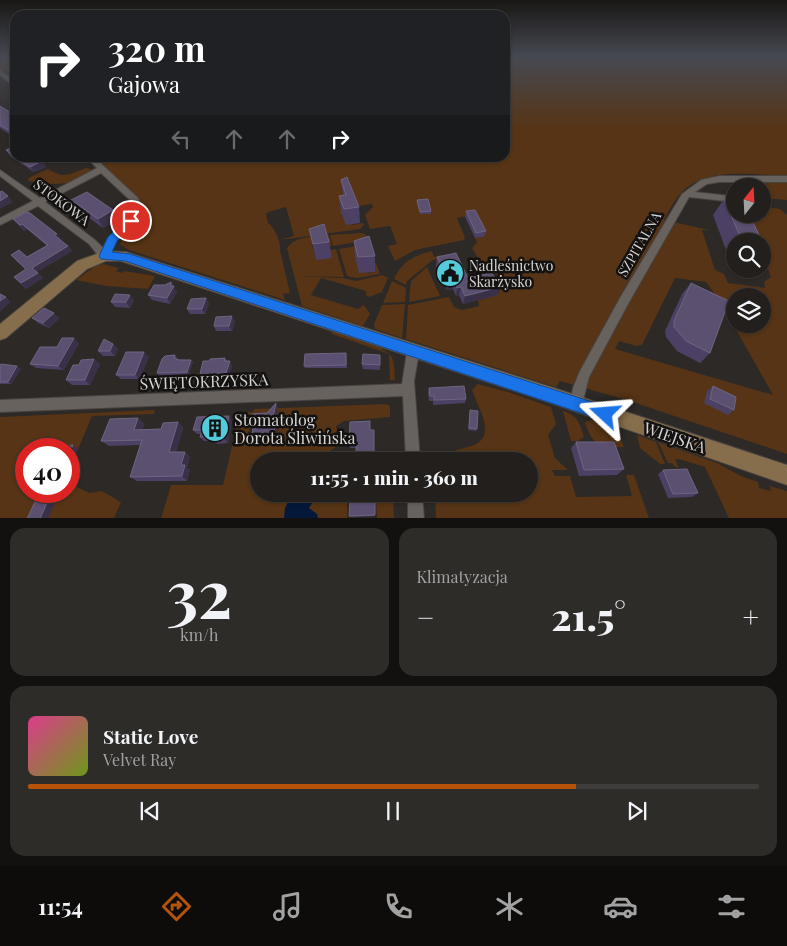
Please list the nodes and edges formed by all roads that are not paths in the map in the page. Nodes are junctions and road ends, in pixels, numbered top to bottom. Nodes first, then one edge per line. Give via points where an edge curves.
1 (94, 162) edge
2 (102, 169) junction
3 (0, 172) edge
4 (787, 179) edge
5 (726, 181) edge
6 (771, 181) edge
7 (686, 194) junction
8 (726, 198) edge
9 (39, 202) junction
10 (0, 222) edge
11 (105, 256) junction
12 (0, 333) edge
13 (413, 352) junction
14 (409, 390) junction
15 (576, 404) junction
16 (0, 406) edge
17 (412, 452) edge
18 (787, 475) edge
19 (415, 502) edge
20 (416, 518) edge

1 - 2 street
2 - 9 street
2 - 11 street via 135,200 138,208 135,217 112,239
3 - 9 street, STOKOWA
4 - 6 street
5 - 7 street, SZPITALNA via 704,182
7 - 8 street
7 - 15 street, SZPITALNA via 584,375
9 - 10 street
9 - 11 street, STOKOWA via 92,242
11 - 12 street via 82,265
11 - 13 street, WIEJSKA via 126,257
13 - 14 street via 408,372
13 - 15 street, WIEJSKA
14 - 16 street, ŚWIĘTOKRZYSKA
14 - 17 street
15 - 18 street, WIEJSKA
19 - 20 street

